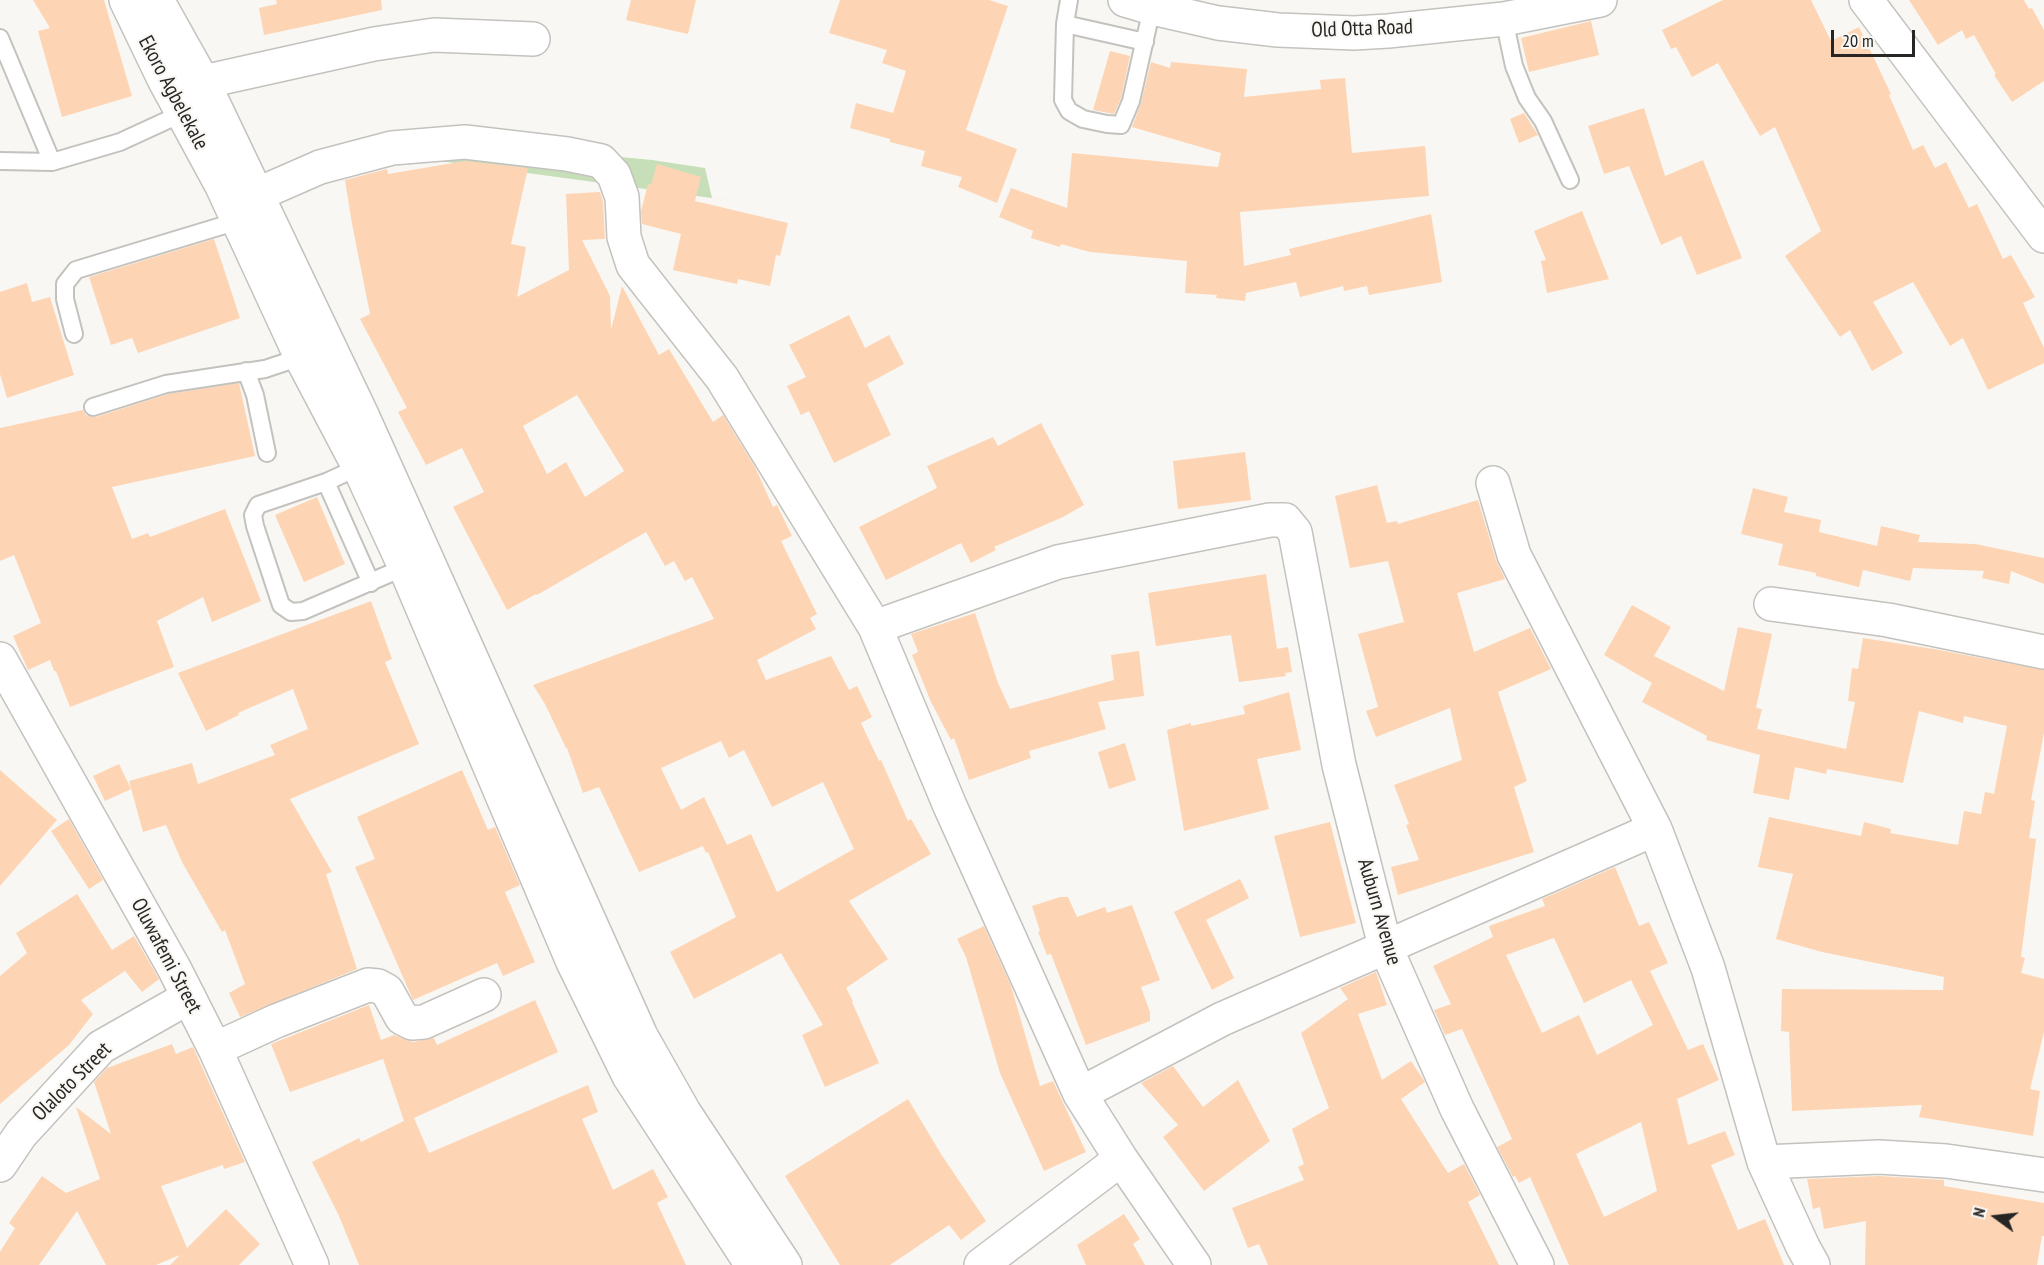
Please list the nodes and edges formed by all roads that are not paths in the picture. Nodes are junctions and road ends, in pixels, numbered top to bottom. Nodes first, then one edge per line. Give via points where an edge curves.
1 (126, 0) edge
2 (157, 0) edge
3 (1069, 0) edge
4 (1600, 0) edge
5 (1866, 0) edge
6 (1138, 4) edge
7 (1504, 20) junction
8 (1065, 24) junction
9 (0, 38) edge
10 (533, 39) dead end
11 (1145, 42) junction
12 (200, 110) junction
13 (0, 161) edge
14 (52, 162) junction
15 (1570, 180) dead end
16 (240, 192) junction
17 (2044, 236) edge
18 (74, 333) dead end
19 (301, 357) junction
20 (246, 371) junction
21 (93, 407) dead end
22 (267, 453) dead end
23 (359, 467) junction
24 (326, 482) junction
25 (1493, 483) dead end
26 (405, 567) junction
27 (371, 583) junction
28 (1771, 604) dead end
29 (875, 627) junction
30 (2044, 652) edge
31 (0, 658) edge
32 (1655, 829) junction
33 (1385, 946) junction
34 (484, 995) dead end
35 (189, 997) junction
36 (215, 1049) junction
37 (1080, 1094) junction
38 (1121, 1159) junction
39 (1764, 1162) junction
40 (0, 1165) edge
41 (2044, 1175) edge
42 (723, 1196) junction
43 (312, 1265) edge
44 (752, 1265) edge
45 (785, 1265) edge
46 (981, 1265) edge
47 (1194, 1265) edge
48 (1537, 1265) edge
49 (1813, 1265) edge

1 - 12 street, Ekoro Agbelekale via 165,81
2 - 12 street
3 - 8 lane
4 - 7 street, Old Otta Road
5 - 17 street
6 - 7 street, Old Otta Road via 1218,22 1313,32 1388,31
6 - 11 lane
7 - 15 lane via 1514,66 1527,98 1543,121
8 - 11 lane
8 - 11 lane via 1063,100 1068,111 1083,119 1121,125
9 - 14 lane
10 - 12 street via 434,34 374,44
12 - 14 lane via 120,142
12 - 16 street, Ekoro Agbelekale
13 - 14 lane
16 - 18 lane via 76,270 65,284 64,299
16 - 19 street
16 - 29 street via 392,148 465,142 600,161 614,175 622,197 624,237 633,265 723,378
16 - 42 street via 360,413 642,1036 684,1112
19 - 20 lane
19 - 23 street
20 - 21 lane via 166,384
20 - 22 lane
23 - 24 lane
23 - 26 street
24 - 27 lane
24 - 27 lane via 258,505 254,515 281,605 291,612 303,611
25 - 32 street via 1514,555
26 - 27 lane
26 - 42 street via 578,972 629,1076
28 - 30 street via 1888,620
29 - 33 street, Auburn Avenue via 1058,562 1285,520 1295,532 1340,765
29 - 37 street via 950,806
31 - 35 street, Oluwafemi Street
32 - 33 street
32 - 39 street via 1711,978
33 - 37 street via 1222,1019
33 - 48 street, Auburn Avenue via 1457,1109
34 - 36 street via 424,1022 412,1023 402,1018 387,992 368,985
35 - 36 street, Oluwafemi Street
35 - 40 street, Olaloto Street via 101,1047 21,1134
36 - 43 street, Oluwafemi Street
37 - 38 street
38 - 46 street
38 - 47 street
39 - 41 street via 1879,1157 1947,1161
39 - 49 street
42 - 44 street
42 - 45 street

